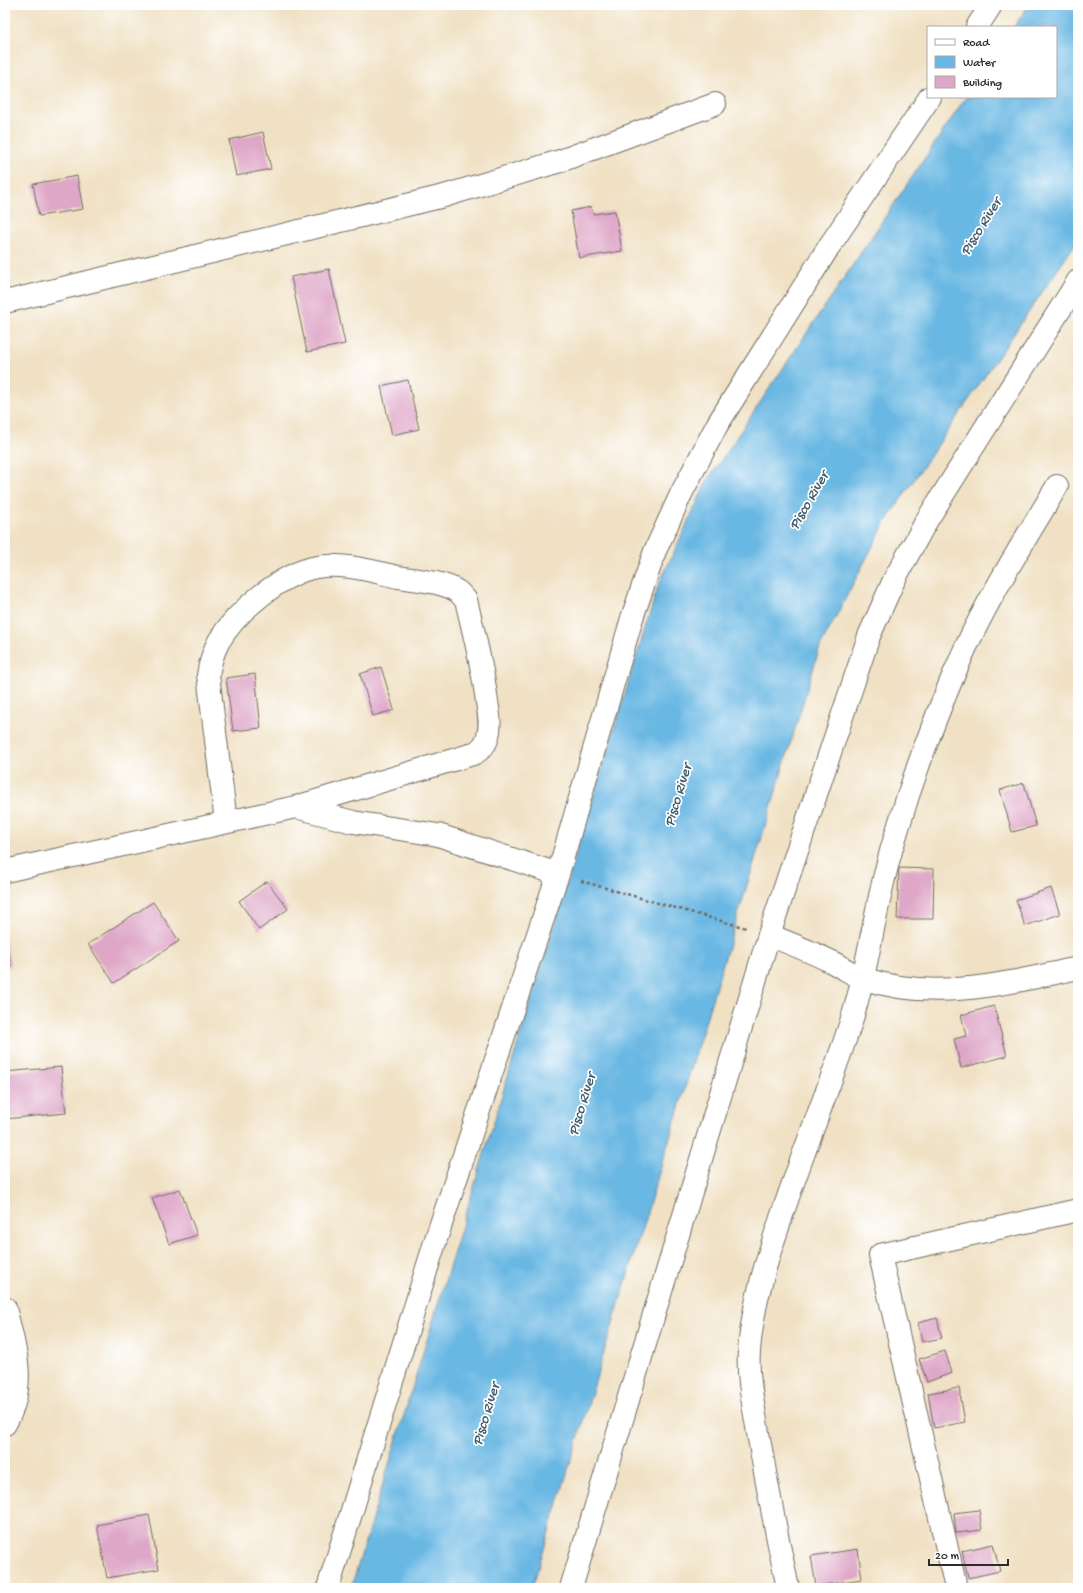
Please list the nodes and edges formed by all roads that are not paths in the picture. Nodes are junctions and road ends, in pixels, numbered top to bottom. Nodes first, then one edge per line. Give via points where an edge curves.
1 (991, 5) edge
2 (978, 26) edge
3 (929, 98) edge
4 (715, 104) dead end
5 (1078, 281) edge
6 (5, 302) edge
7 (1057, 486) dead end
8 (296, 807) junction
9 (226, 822) junction
10 (5, 871) edge
11 (566, 876) junction
12 (760, 932) junction
13 (1078, 968) edge
14 (864, 978) junction
15 (1078, 1210) edge
16 (5, 1308) edge
17 (5, 1424) edge
18 (328, 1588) edge
19 (571, 1588) edge
20 (788, 1588) edge
21 (956, 1588) edge

1 - 2 street
3 - 11 street via 830,245 717,424 682,492 655,550 632,618
4 - 6 street via 560,161 444,196
5 - 12 street via 927,520 894,580 869,636
7 - 14 street via 1008,567 965,649 924,751 882,883
8 - 9 street
8 - 9 street via 480,751 485,744 490,721 484,672 466,600 458,591 423,581 336,566 318,566 300,571 277,584 232,622 219,641 211,659 208,675
8 - 11 street via 353,822 438,835
9 - 10 street
11 - 18 street via 436,1239
12 - 14 street via 808,951
12 - 19 street
13 - 14 street via 952,990 894,987
14 - 20 street via 847,1037 794,1175 769,1253 752,1324 748,1356 766,1477
15 - 21 street via 880,1254
16 - 17 street via 18,1363 18,1385

